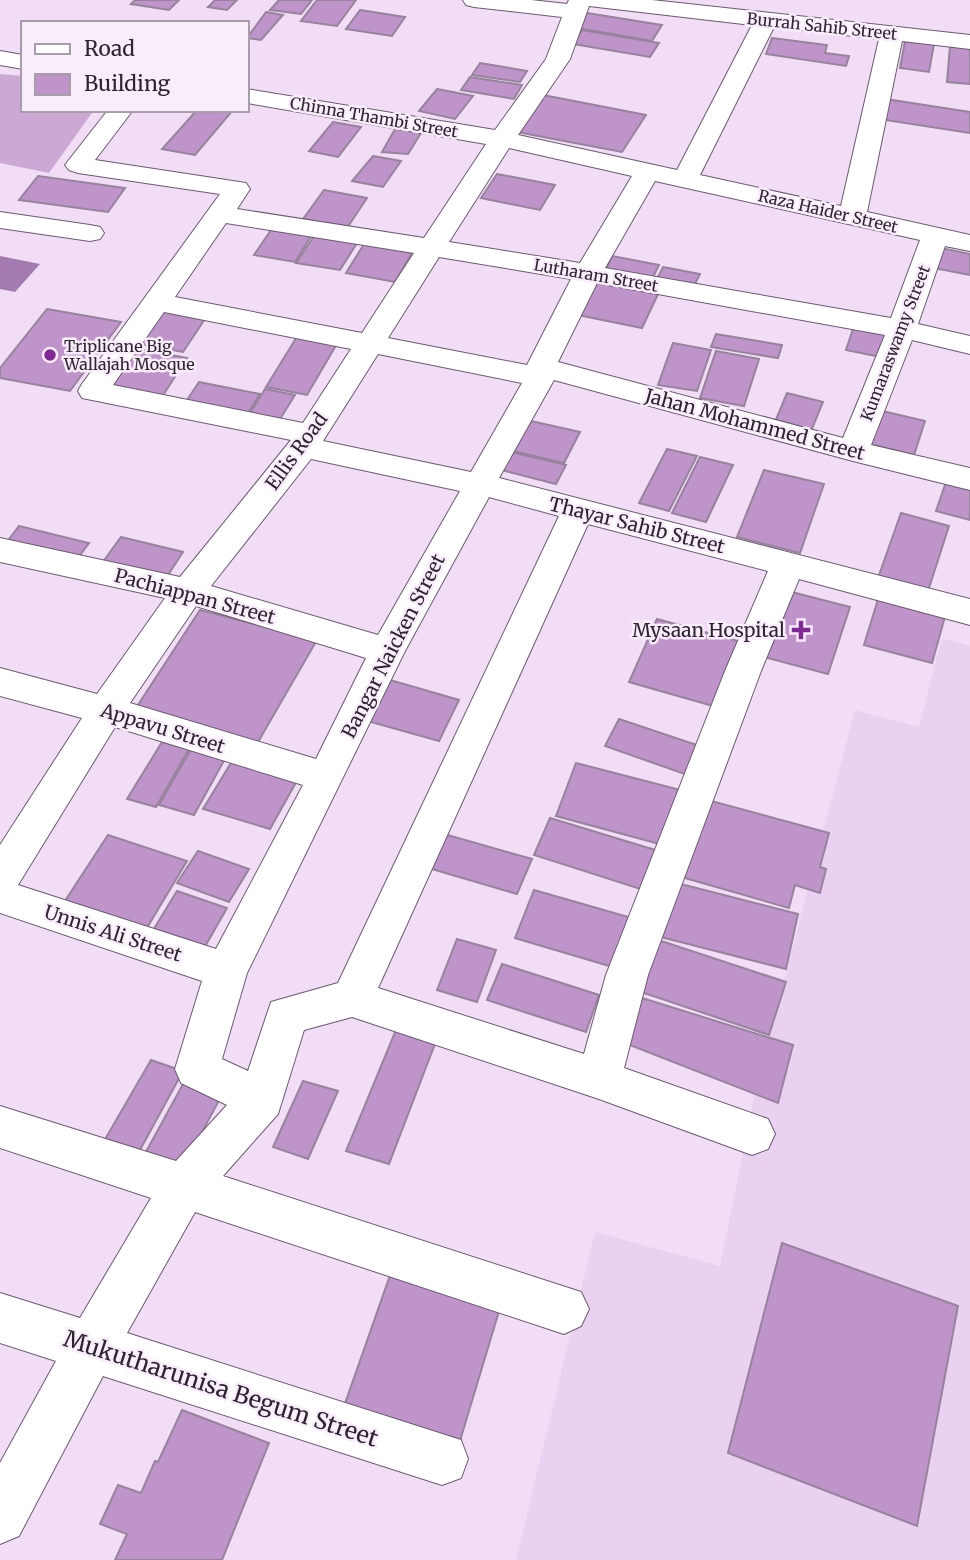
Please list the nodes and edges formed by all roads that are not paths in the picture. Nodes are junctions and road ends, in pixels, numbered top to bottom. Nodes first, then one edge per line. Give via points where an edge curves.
1 (474, 0) edge
2 (827, 0) edge
3 (582, 4) edge
4 (766, 20) junction
5 (815, 26) junction
6 (892, 34) junction
7 (970, 42) edge
8 (0, 58) edge
9 (21, 62) edge
10 (248, 96) edge
11 (119, 112) edge
12 (502, 139) junction
13 (647, 172) junction
14 (685, 179) junction
15 (220, 214) junction
16 (852, 216) junction
17 (0, 220) edge
18 (90, 233) dead end
19 (935, 234) junction
20 (970, 243) edge
21 (430, 248) junction
22 (588, 273) junction
23 (157, 302) junction
24 (902, 329) junction
25 (366, 345) junction
26 (970, 345) edge
27 (541, 372) junction
28 (307, 440) junction
29 (853, 451) junction
30 (970, 479) edge
31 (479, 484) junction
32 (578, 510) junction
33 (0, 550) edge
34 (789, 563) junction
35 (188, 591) junction
36 (970, 612) edge
37 (387, 651) junction
38 (0, 682) edge
39 (106, 710) junction
40 (326, 777) junction
41 (0, 879) edge
42 (0, 896) edge
43 (226, 971) junction
44 (352, 998) junction
45 (599, 1079) junction
46 (262, 1099) junction
47 (0, 1127) edge
48 (752, 1134) dead end
49 (183, 1188) junction
50 (564, 1309) dead end
51 (0, 1318) edge
52 (90, 1347) junction
53 (442, 1459) dead end
54 (0, 1517) edge

1 - 3 street, Burrah Sahib Street
2 - 5 street
3 - 4 street, Burrah Sahib Street
3 - 12 street, Ellis Road via 558,59
4 - 5 street, Burrah Sahib Street
4 - 14 street
5 - 6 street, Burrah Sahib Street
6 - 7 street, Burrah Sahib Street
6 - 16 street
8 - 9 street
10 - 12 street, Chinna Thambi Street
11 - 15 street via 78,165 237,189
12 - 13 street, Chinna Thambi Street
12 - 21 street, Ellis Road
13 - 14 street, Raza Haider Street
13 - 22 street, Bangar Naicken Street
14 - 16 street, Raza Haider Street
15 - 21 street, Lutharam Street
15 - 23 street
16 - 19 street, Raza Haider Street
17 - 18 street
19 - 20 street, Raza Haider Street
19 - 24 street, Kumaraswamy Street
21 - 22 street, Lutharam Street
21 - 25 street, Ellis Road
22 - 24 street, Lutharam Street
22 - 27 street, Bangar Naicken Street
23 - 25 street, Jahan Mohammed Street
23 - 28 street, Thayar Sahib Street via 93,391
24 - 26 street, Lutharam Street
24 - 29 street, Kumaraswamy Street
25 - 27 street, Jahan Mohammed Street
25 - 28 street, Ellis Road
27 - 29 street, Jahan Mohammed Street
27 - 31 street, Bangar Naicken Street
28 - 31 street, Thayar Sahib Street
28 - 35 street, Ellis Road
29 - 30 street, Jahan Mohammed Street
31 - 32 street, Thayar Sahib Street
31 - 37 street, Bangar Naicken Street
32 - 34 street, Thayar Sahib Street
32 - 44 street
33 - 35 street, Pachiappan Street
34 - 36 street, Thayar Sahib Street
34 - 45 street via 627,975
35 - 37 street, Pachiappan Street
35 - 39 street, Ellis Road
37 - 40 street, Bangar Naicken Street
38 - 39 street, Appavu Street
39 - 40 street, Appavu Street
39 - 41 street, Ellis Road
40 - 43 street, Bangar Naicken Street
42 - 43 street, Unnis Ali Street
43 - 46 street, Bangar Naicken Street via 197,1069
44 - 45 street
44 - 46 street via 286,1016
45 - 48 street
46 - 49 street
47 - 49 street
49 - 50 street
49 - 52 street
51 - 52 street, Mukutharunisa Begum Street
52 - 53 street, Mukutharunisa Begum Street
52 - 54 street

